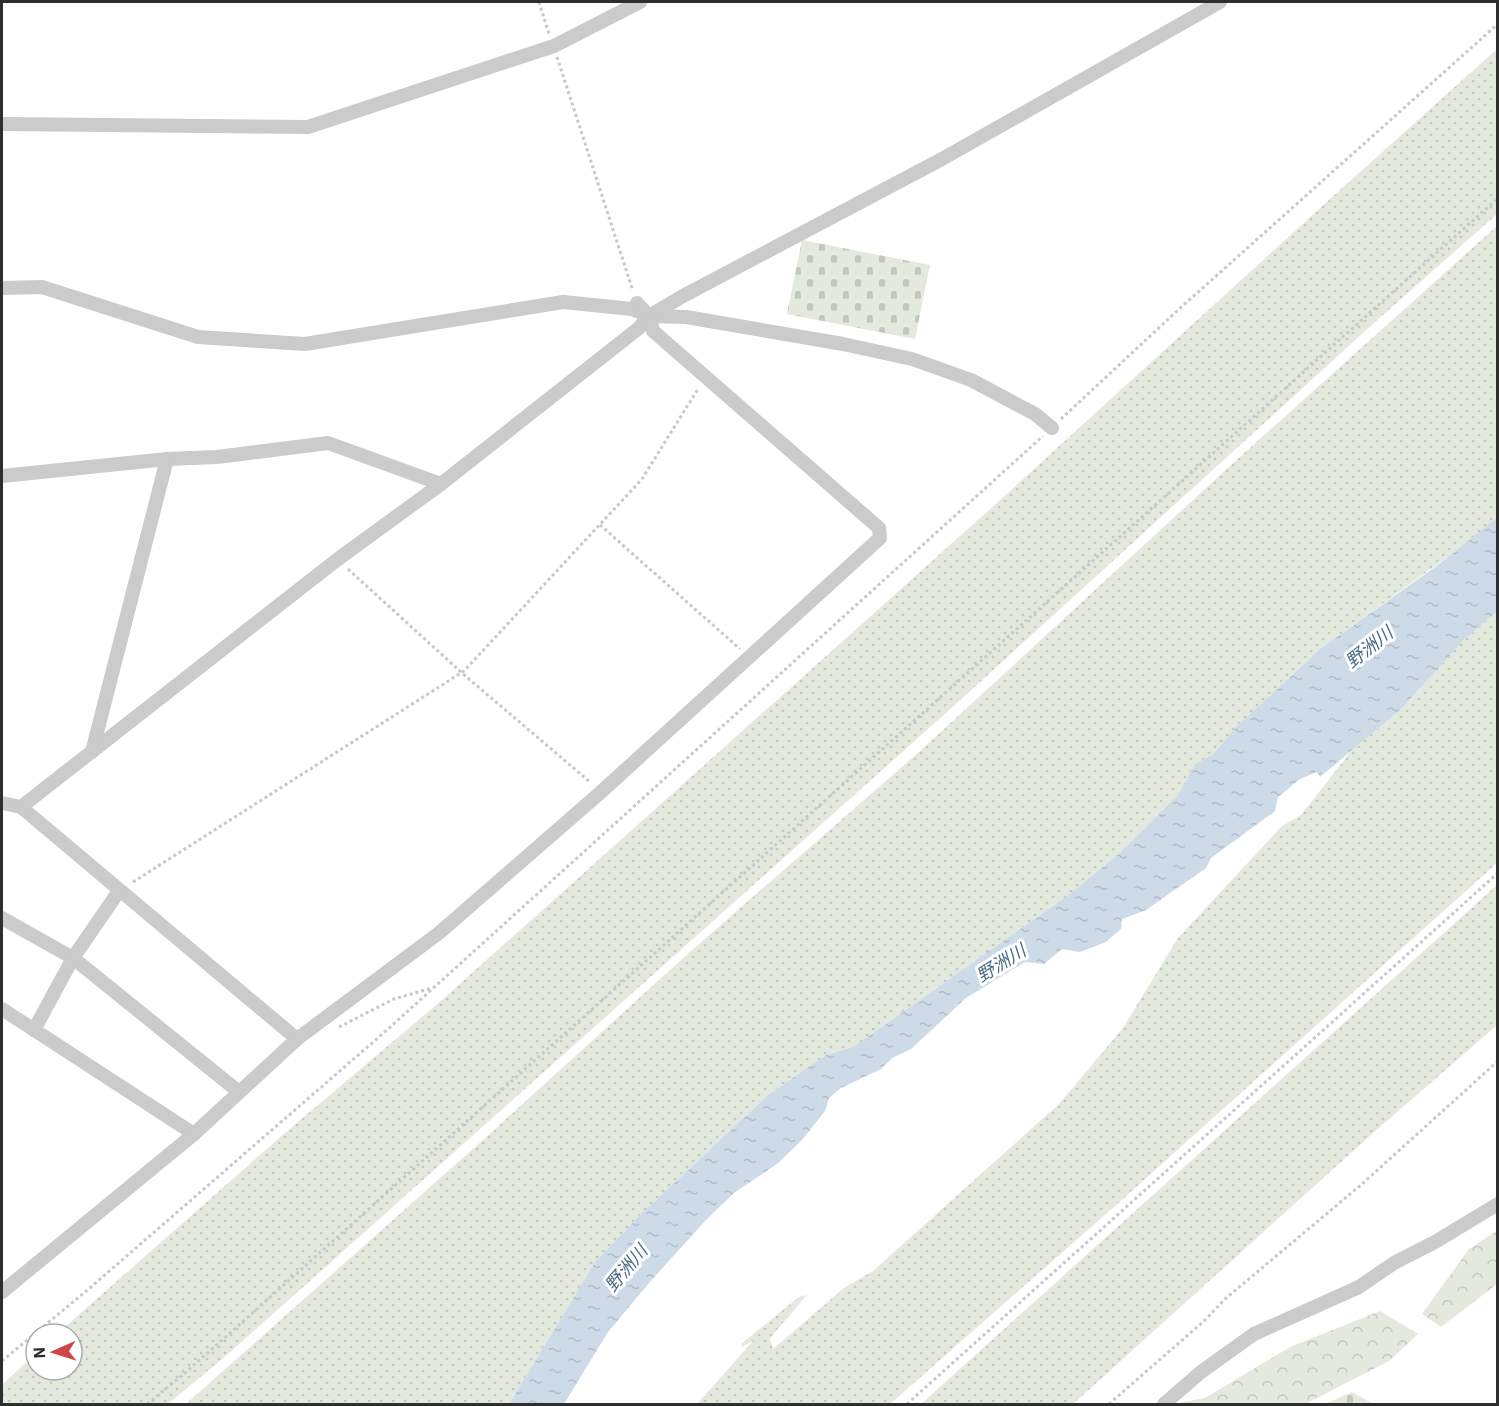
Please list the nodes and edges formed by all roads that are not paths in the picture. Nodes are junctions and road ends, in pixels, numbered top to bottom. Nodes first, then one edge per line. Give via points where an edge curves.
1 (640, 2) edge
2 (1220, 2) edge
3 (2, 124) edge
4 (2, 288) edge
5 (637, 303) road end
6 (649, 316) junction
7 (1052, 428) road end
8 (167, 459) junction
9 (2, 476) edge
10 (441, 484) junction
11 (92, 752) junction
12 (2, 803) edge
13 (21, 807) junction
14 (119, 891) junction
15 (2, 918) edge
16 (74, 958) junction
17 (2, 1009) edge
18 (34, 1030) junction
19 (297, 1039) junction
20 (239, 1092) junction
21 (194, 1134) junction
22 (1497, 1204) edge
23 (2, 1292) edge
24 (1164, 1404) edge

1 - 3 street via 554,46 308,127
2 - 6 street via 942,159
4 - 6 street via 42,287 198,337 305,344 563,302 632,309
5 - 6 street
6 - 7 street via 686,317 912,360 971,380 1035,414
6 - 10 street via 639,328
6 - 19 street via 653,331 879,528 880,538 601,792 439,933
8 - 9 street
8 - 10 street via 328,443
8 - 11 street
10 - 11 street via 338,559
11 - 13 street
12 - 13 street
13 - 14 street
14 - 16 street
14 - 19 street
15 - 16 street
16 - 18 street
16 - 20 street
17 - 18 street
18 - 21 street
19 - 20 street
20 - 21 street
21 - 23 street
22 - 24 street via 1359,1287 1254,1334

